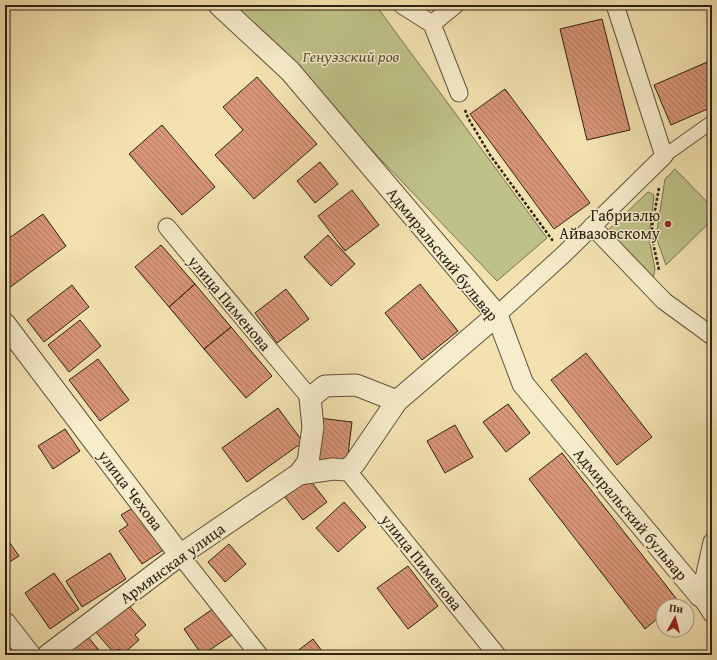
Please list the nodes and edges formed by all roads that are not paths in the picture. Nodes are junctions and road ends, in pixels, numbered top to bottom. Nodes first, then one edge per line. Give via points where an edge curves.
1 (219, 5) edge
2 (402, 5) edge
3 (455, 5) edge
4 (615, 5) edge
5 (432, 24) junction
6 (459, 93) road end
7 (712, 122) edge
8 (664, 156) junction
9 (592, 226) junction
10 (167, 227) dead end
11 (497, 315) junction
12 (5, 324) edge
13 (712, 336) edge
14 (310, 398) junction
15 (397, 402) junction
16 (347, 470) junction
17 (299, 474) junction
18 (712, 542) edge
19 (180, 556) junction
20 (700, 596) junction
21 (712, 614) edge
22 (5, 622) edge
23 (30, 655) edge
24 (48, 655) edge
25 (259, 655) edge
26 (497, 655) edge

1 - 11 street, Адмиральский бульвар via 290,71
2 - 5 street
3 - 5 street
4 - 8 street
5 - 6 street
7 - 8 street
8 - 9 street
9 - 11 street
9 - 13 street via 659,296
10 - 14 street, улица Пименова
11 - 15 street
11 - 20 street, Адмиральский бульвар via 523,384
12 - 19 street, улица Чехова
14 - 15 street via 325,386 356,385
14 - 17 street, Армянская улица via 312,428 308,462
15 - 16 street via 354,464
16 - 17 street, Армянская улица via 333,469
16 - 26 street, улица Пименова
17 - 19 street, Армянская улица
18 - 20 street
19 - 24 street, Армянская улица
19 - 25 street, улица Чехова
20 - 21 street
22 - 23 street

